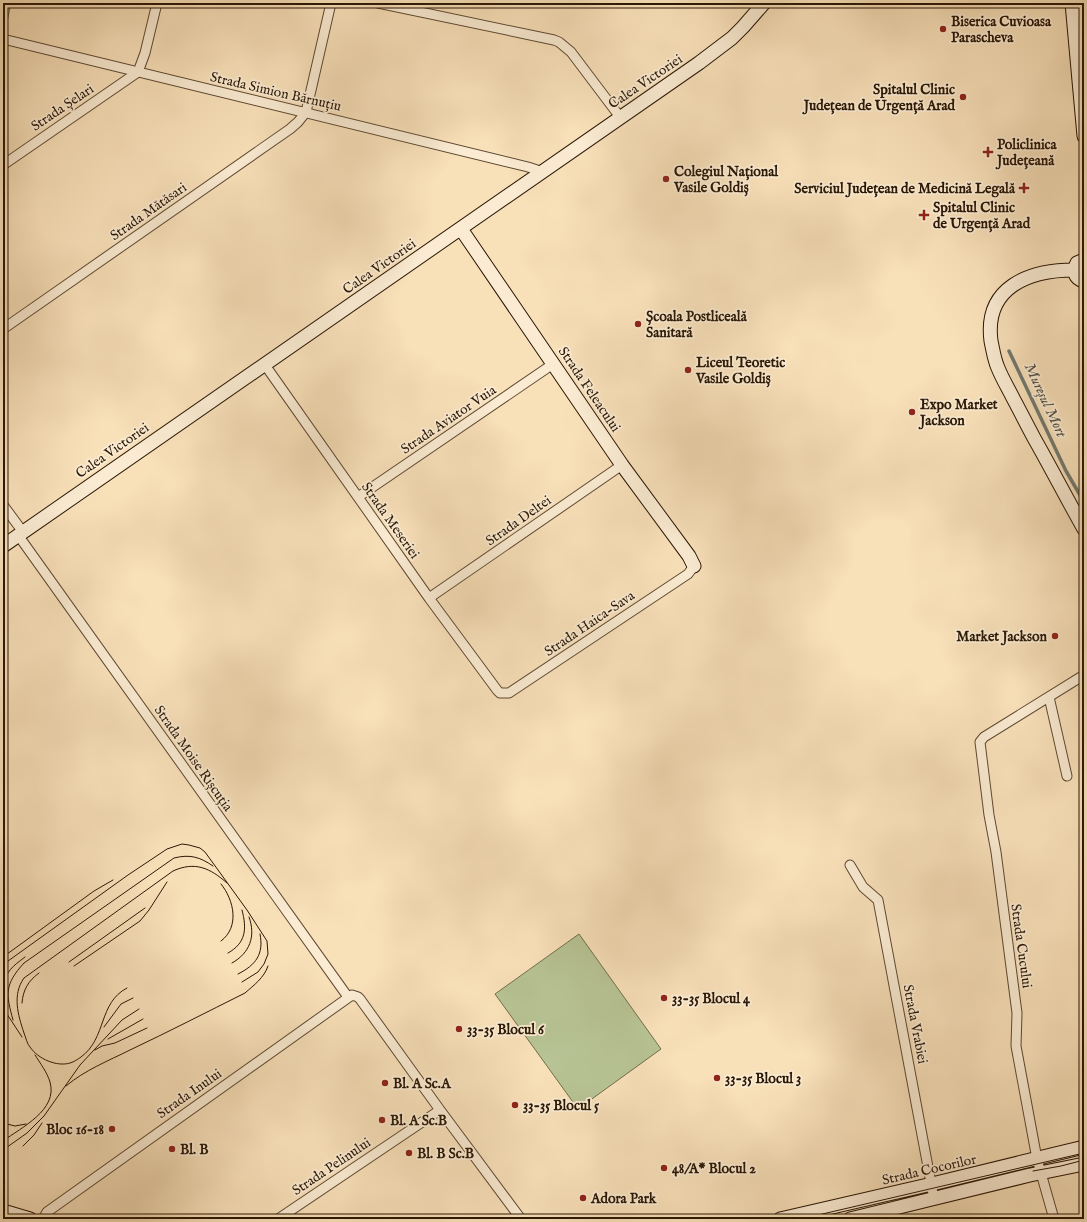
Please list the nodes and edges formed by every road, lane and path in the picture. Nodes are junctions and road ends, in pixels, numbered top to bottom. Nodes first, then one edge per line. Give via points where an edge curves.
1 (157, 3) edge
2 (330, 3) edge
3 (378, 3) edge
4 (764, 3) edge
5 (1072, 3) edge
6 (3, 39) edge
7 (138, 72) junction
8 (1081, 72) edge
9 (306, 112) junction
10 (620, 117) junction
11 (1084, 136) edge
12 (3, 165) edge
13 (543, 172) junction
14 (461, 229) junction
15 (1084, 260) edge
16 (1074, 270) junction
17 (1084, 281) edge
18 (3, 329) edge
19 (265, 364) junction
20 (553, 364) junction
21 (622, 464) junction
22 (358, 497) junction
23 (3, 505) edge
24 (1084, 529) edge
25 (21, 534) junction
26 (3, 546) edge
27 (694, 566) joint
28 (429, 598) junction
29 (1084, 675) edge
30 (497, 690) joint
31 (1049, 697) junction
32 (1067, 776) dead end
33 (850, 865) dead end
34 (351, 996) junction
35 (440, 1110) junction
36 (1084, 1147) edge
37 (1037, 1159) junction
38 (1084, 1164) edge
39 (1040, 1173) junction
40 (932, 1184) junction
41 (934, 1199) junction
42 (3, 1211) edge
43 (30, 1219) edge
44 (43, 1219) edge
45 (278, 1219) edge
46 (521, 1219) edge
47 (780, 1219) edge
48 (850, 1219) edge
49 (1054, 1219) edge

1 - 7 street via 146,53
2 - 9 street
3 - 10 street via 559,42 571,52
4 - 10 main road, Calea Victoriei via 732,38 699,64
5 - 8 main road
6 - 7 street, Strada Simion Bărnuțiu
7 - 9 street, Strada Simion Bărnuțiu
7 - 12 street, Strada Șelari
8 - 11 main road
9 - 13 street, Strada Simion Bărnuțiu
9 - 18 street, Strada Mătăsari via 290,129
10 - 13 main road, Calea Victoriei
13 - 14 main road, Calea Victoriei
14 - 19 main road, Calea Victoriei
14 - 20 main road, Strada Feleacului
15 - 16 main road via 1077,263
16 - 17 main road via 1078,279
16 - 24 main road via 1055,270 1035,275 1007,290 994,307 991,335 993,354 1001,374
19 - 22 street, Strada Meseriei
19 - 25 main road, Calea Victoriei
20 - 21 main road, Strada Feleacului
20 - 22 street, Strada Aviator Vuia
21 - 27 main road, Strada Feleacului
21 - 28 street, Strada Deltei
22 - 28 street, Strada Meseriei
23 - 25 street, Strada Moise Rișcuția
25 - 26 main road, Calea Victoriei
25 - 34 street, Strada Moise Rișcuția
27 - 30 street, Strada Haica-Sava via 688,574 509,693 500,693
28 - 30 street, Strada Meseriei
29 - 31 street
31 - 32 street
31 - 37 street, Strada Cucului via 984,737 980,742 1017,1013 1016,1046
33 - 40 street, Strada Vrabiei via 863,887 878,900
34 - 35 street, Strada Moise Rișcuția via 360,999
34 - 44 street, Strada Inului via 47,1212
35 - 45 street, Strada Pelinului
35 - 46 street, Strada Moise Rișcuția
36 - 37 main road, Strada Cocorilor
37 - 39 street, Strada Cucului
37 - 40 main road, Strada Cocorilor
38 - 39 main road
39 - 41 main road
39 - 49 street, Strada Cucului
40 - 41 street, Strada Vrabiei
40 - 47 main road, Strada Cocorilor
41 - 48 main road
42 - 43 main road

